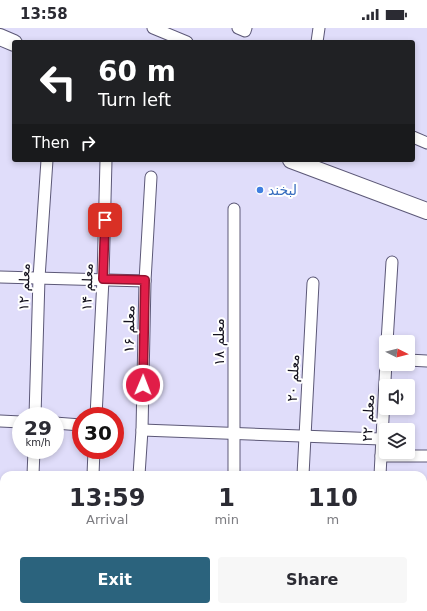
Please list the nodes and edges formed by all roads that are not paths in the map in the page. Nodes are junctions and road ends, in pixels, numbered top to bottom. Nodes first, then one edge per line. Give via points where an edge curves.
1 (153, 28) edge
2 (238, 28) edge
3 (246, 28) edge
4 (0, 37) edge
5 (182, 40) edge
6 (12, 43) edge
7 (415, 138) edge
8 (427, 143) edge
9 (47, 162) edge
10 (106, 162) edge
11 (297, 162) edge
12 (151, 177) dead end
13 (234, 209) dead end
14 (427, 211) edge
15 (392, 262) dead end
16 (0, 277) edge
17 (39, 278) junction
18 (103, 279) junction
19 (145, 280) junction
20 (313, 282) dead end
21 (387, 335) edge
22 (415, 360) edge
23 (427, 361) edge
24 (385, 371) edge
25 (35, 407) edge
26 (96, 407) edge
27 (0, 421) edge
28 (12, 422) edge
29 (382, 423) edge
30 (142, 430) junction
31 (234, 433) junction
32 (305, 436) junction
33 (379, 438) edge
34 (415, 456) edge
35 (427, 456) edge
36 (34, 459) edge
37 (94, 459) edge
38 (381, 459) edge
39 (33, 471) edge
40 (93, 471) edge
41 (139, 471) edge
42 (234, 471) edge
43 (303, 471) edge
44 (380, 471) edge

1 - 5 street
2 - 3 street via 245,31
4 - 6 main road
7 - 8 street
9 - 17 street, معلم ۱۲
10 - 18 street, معلم ۱۴
11 - 14 main road
12 - 19 street, معلم ۱۶
13 - 31 street, معلم ۱۸
15 - 21 street
16 - 17 street
17 - 18 street
17 - 25 street, معلم ۱۲
18 - 19 street
18 - 26 street, معلم ۱۴
19 - 30 street, معلم ۱۶
20 - 32 street, معلم ۲۰
22 - 23 street
24 - 29 street, معلم ۲۲
27 - 28 street
30 - 31 street
30 - 41 street, معلم ۱۶
31 - 32 street
31 - 42 street, معلم ۱۸
32 - 33 street
32 - 43 street, معلم ۲۰
34 - 35 street
36 - 39 street
37 - 40 street
38 - 44 street, معلم ۲۲

